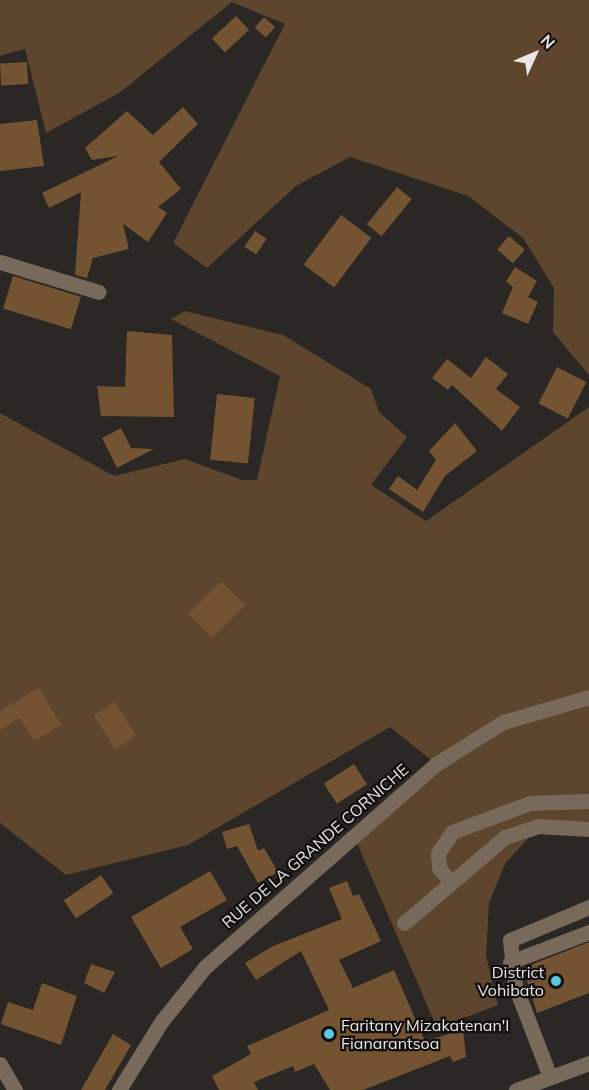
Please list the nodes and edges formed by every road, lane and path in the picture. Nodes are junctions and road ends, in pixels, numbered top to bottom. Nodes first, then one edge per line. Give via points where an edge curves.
1 (0, 262) edge
2 (99, 292) dead end
3 (589, 697) edge
4 (589, 801) edge
5 (589, 829) edge
6 (450, 881) junction
7 (589, 907) edge
8 (404, 923) dead end
9 (589, 932) edge
10 (510, 962) junction
11 (0, 1064) edge
12 (589, 1064) edge
13 (550, 1077) junction
14 (15, 1090) edge
15 (119, 1090) edge
16 (516, 1090) edge

1 - 2 street
3 - 15 street, RUE DE LA GRANDE CORNICHE via 503,722 436,764 205,967 161,1022
4 - 6 street via 530,803 452,832 438,853 439,868
5 - 6 street via 538,826 505,837
6 - 8 street
7 - 10 street via 510,940
9 - 10 street
10 - 13 street
11 - 14 street
12 - 13 street
13 - 16 street

